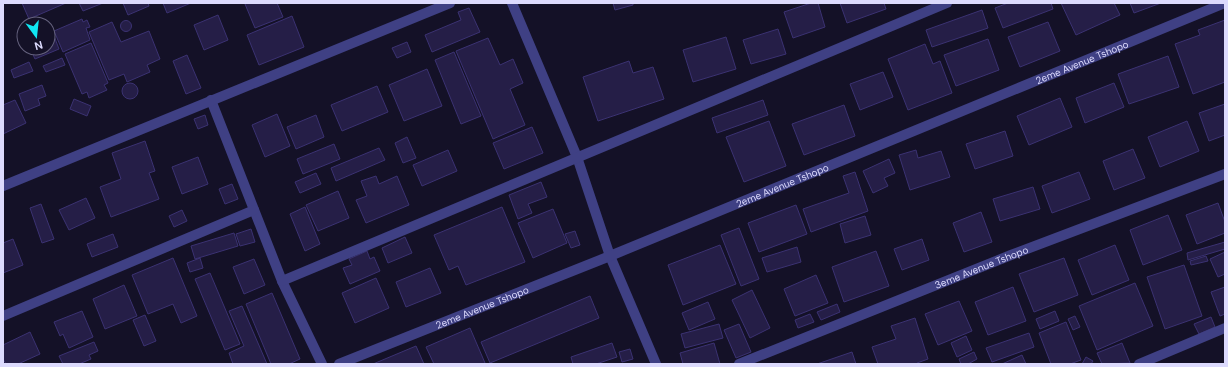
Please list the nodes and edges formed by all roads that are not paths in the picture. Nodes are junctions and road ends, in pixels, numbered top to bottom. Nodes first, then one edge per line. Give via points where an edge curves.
1 (450, 3) edge
2 (512, 3) edge
3 (947, 3) edge
4 (1225, 4) edge
5 (211, 100) junction
6 (577, 157) junction
7 (1225, 174) edge
8 (3, 186) edge
9 (254, 210) junction
10 (610, 256) junction
11 (282, 281) junction
12 (3, 316) edge
13 (1225, 328) edge
14 (322, 364) edge
15 (339, 364) edge
16 (656, 364) edge
17 (739, 364) edge
18 (1139, 364) edge

1 - 5 street
2 - 6 street
3 - 6 street
4 - 10 street, 2eme Avenue Tshopo
5 - 8 street
5 - 9 street
6 - 10 street
6 - 11 street
7 - 17 street, 3eme Avenue Tshopo via 1011,255
9 - 11 street
9 - 12 street
10 - 15 street, 2eme Avenue Tshopo
10 - 16 street
11 - 14 street
13 - 18 street

